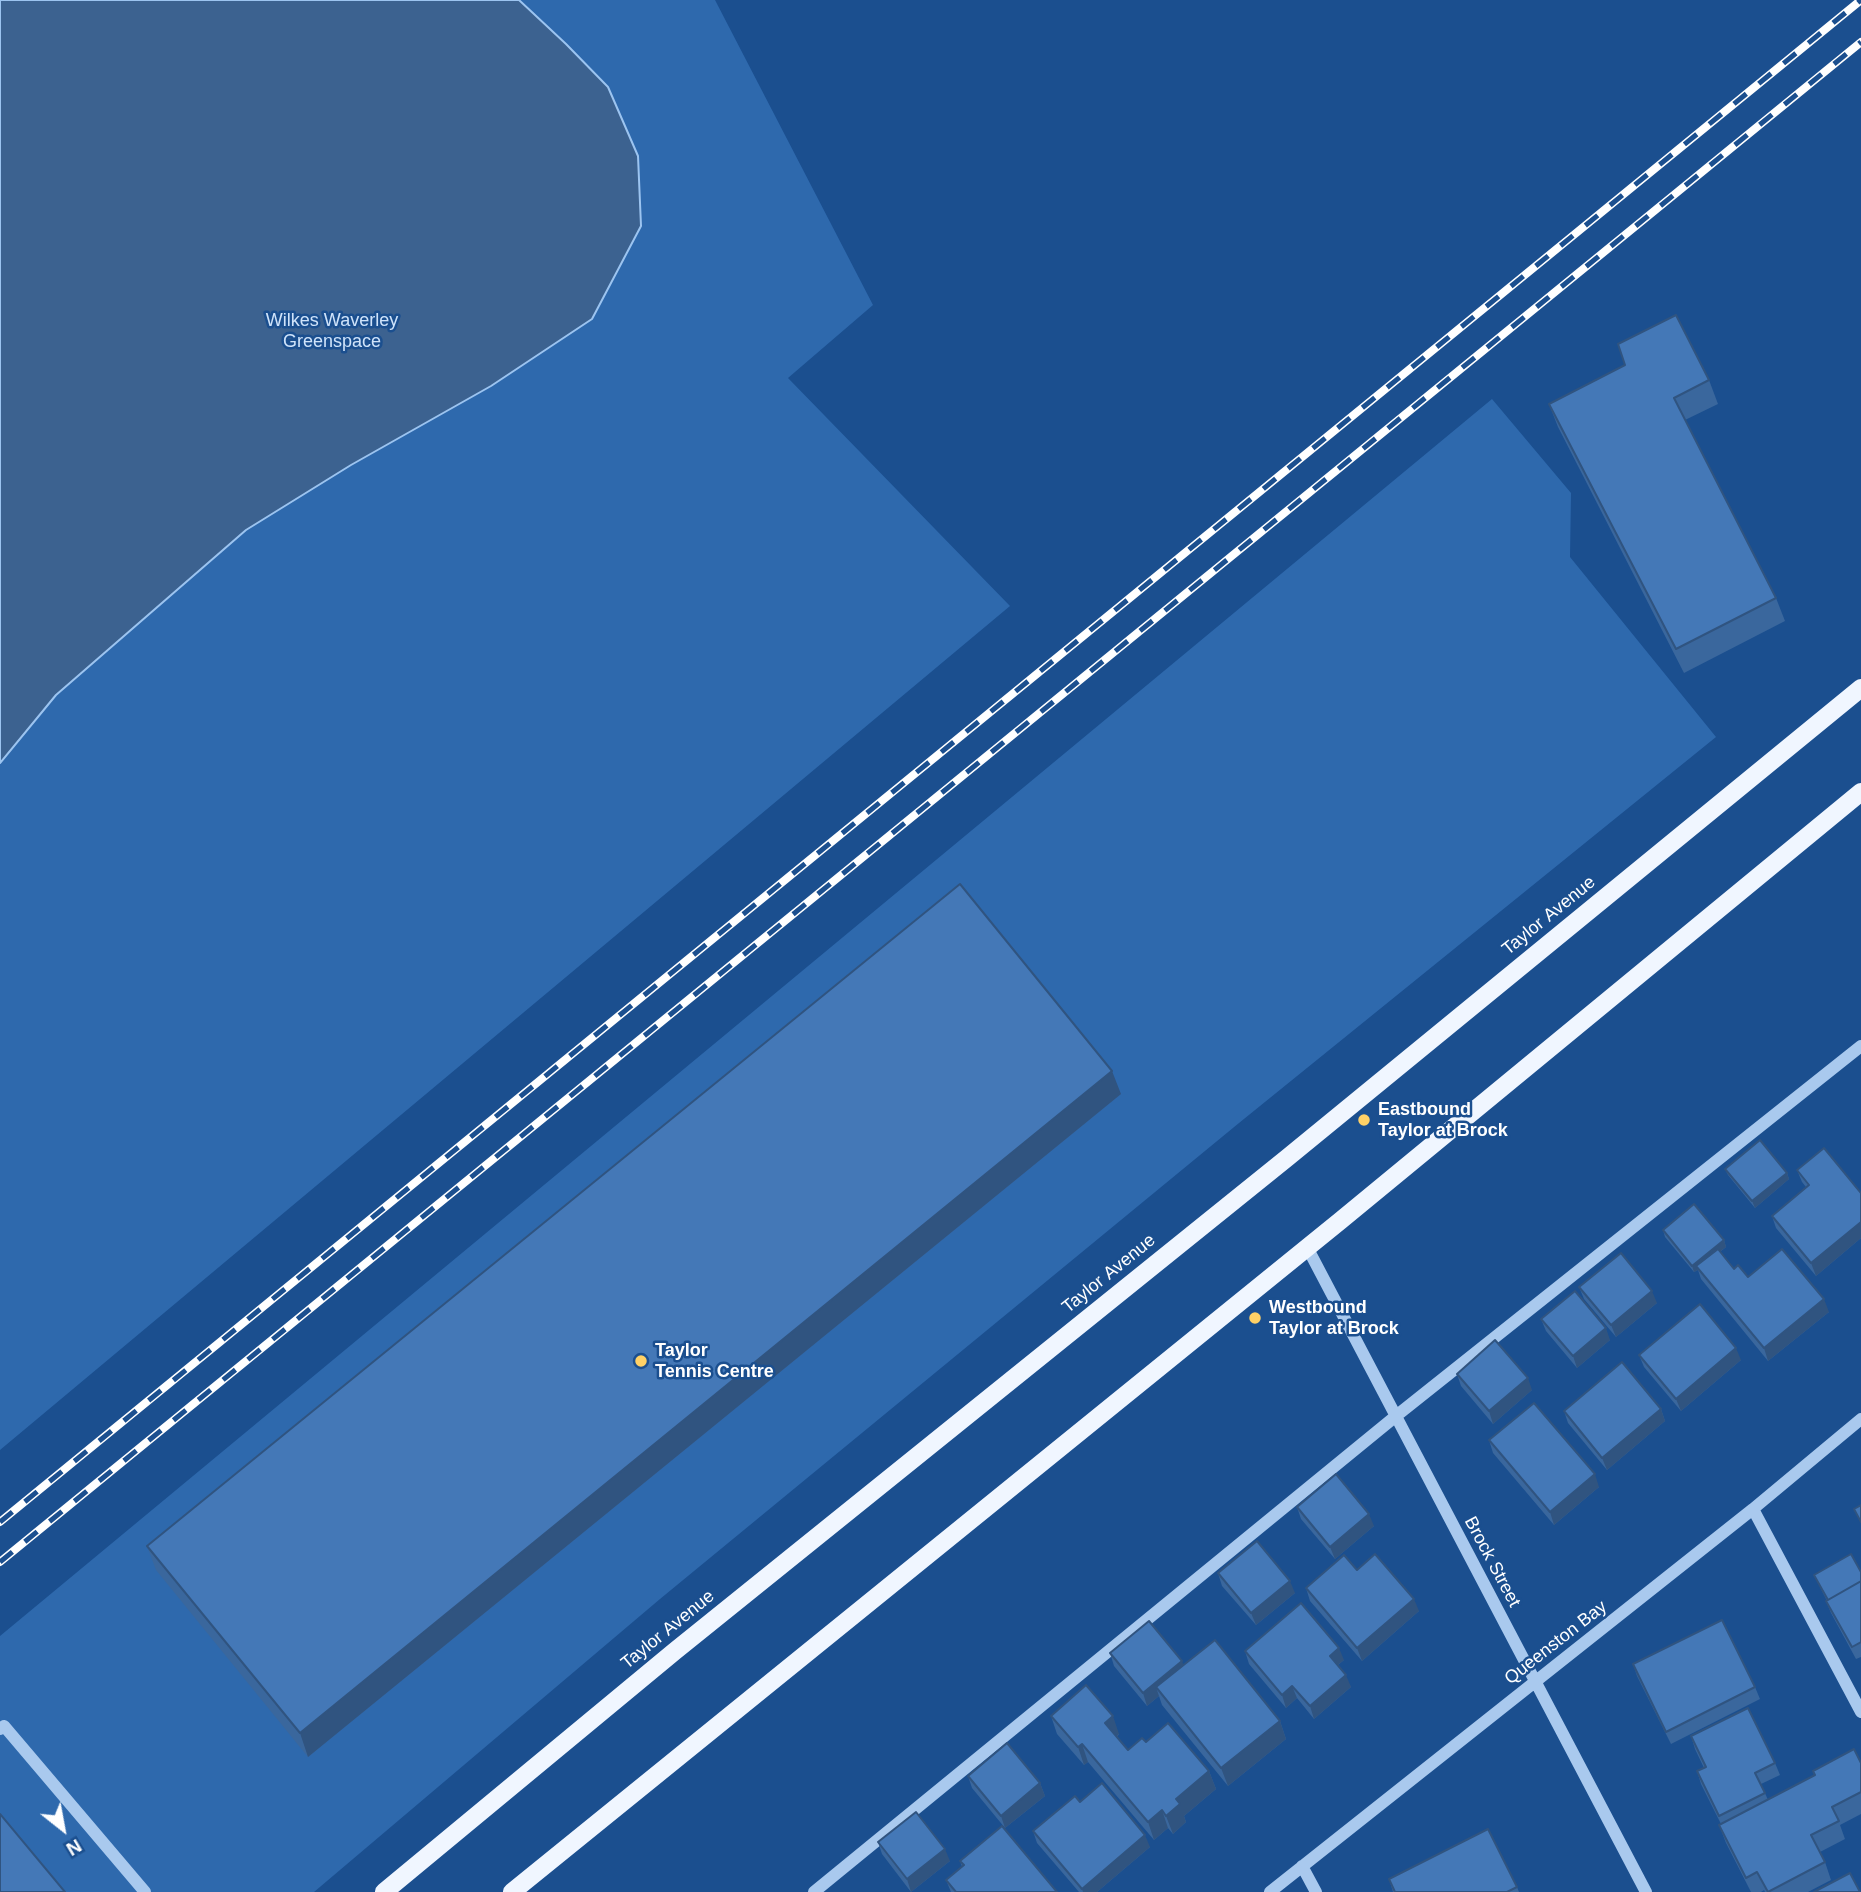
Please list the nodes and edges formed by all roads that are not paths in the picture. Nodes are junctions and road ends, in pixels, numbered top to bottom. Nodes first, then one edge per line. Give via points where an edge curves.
1 (1861, 688) edge
2 (1861, 792) edge
3 (1861, 1046) edge
4 (1307, 1247) junction
5 (1396, 1416) junction
6 (1861, 1419) edge
7 (1753, 1509) junction
8 (1536, 1681) junction
9 (1861, 1712) edge
10 (0, 1729) edge
11 (1302, 1866) junction
12 (145, 1892) edge
13 (384, 1892) edge
14 (512, 1892) edge
15 (814, 1892) edge
16 (1270, 1892) edge
17 (1315, 1892) edge
18 (1646, 1892) edge

1 - 13 main road, Taylor Avenue
2 - 4 main road
3 - 5 street
4 - 5 street, Brock Street
4 - 14 main road
5 - 8 street, Brock Street
5 - 15 street
6 - 7 street, Queenston Bay
7 - 8 street, Queenston Bay
7 - 9 street
8 - 11 street, Queenston Bay
8 - 18 street, Brock Street
10 - 12 street via 4,1726
11 - 16 street, Queenston Bay
11 - 17 street

